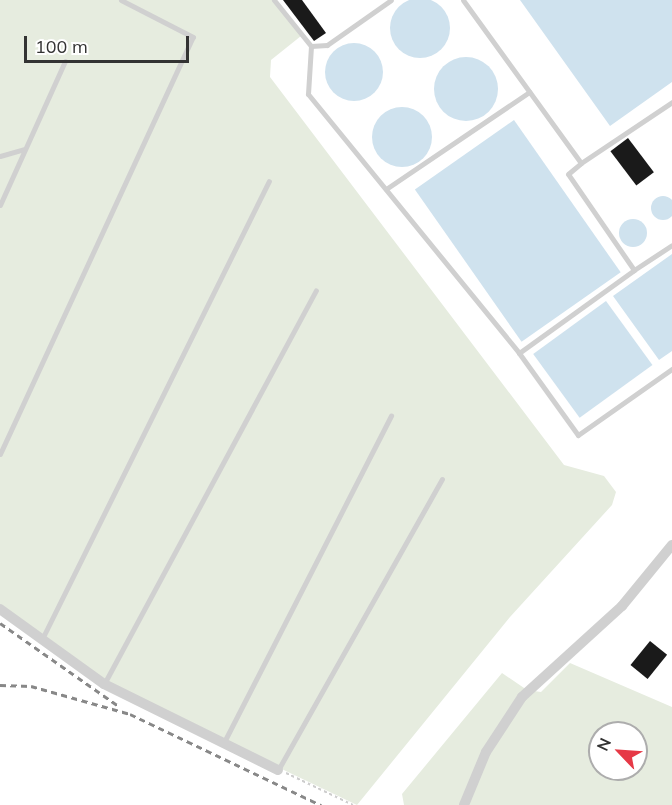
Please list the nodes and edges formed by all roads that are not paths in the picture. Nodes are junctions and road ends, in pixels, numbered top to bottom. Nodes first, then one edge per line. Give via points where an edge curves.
1 (122, 0) edge
2 (274, 0) edge
3 (391, 0) edge
4 (463, 0) edge
5 (311, 46) junction
6 (65, 61) dead end
7 (529, 92) junction
8 (672, 102) edge
9 (24, 149) junction
10 (0, 156) edge
11 (581, 163) junction
12 (269, 181) dead end
13 (386, 189) junction
14 (0, 205) edge
15 (672, 245) edge
16 (634, 270) junction
17 (316, 291) dead end
18 (519, 353) junction
19 (672, 369) edge
20 (391, 416) dead end
21 (0, 454) edge
22 (442, 479) dead end
23 (672, 545) edge
24 (0, 609) edge
25 (40, 643) junction
26 (104, 684) junction
27 (222, 746) junction
28 (278, 770) joint
29 (464, 805) edge

1 - 21 lane via 193,37
2 - 5 lane
3 - 5 lane via 327,45
4 - 7 lane
5 - 13 lane via 308,94
6 - 9 lane
7 - 11 lane
7 - 13 lane
8 - 11 lane
9 - 10 lane
9 - 14 lane
11 - 16 lane via 568,174
12 - 25 lane
13 - 18 lane
15 - 16 lane
16 - 18 lane
17 - 26 lane
18 - 19 lane via 578,435
20 - 27 lane
22 - 28 lane
23 - 29 street via 622,606 522,697 486,752
24 - 25 street
25 - 26 street
26 - 27 street
27 - 28 street

